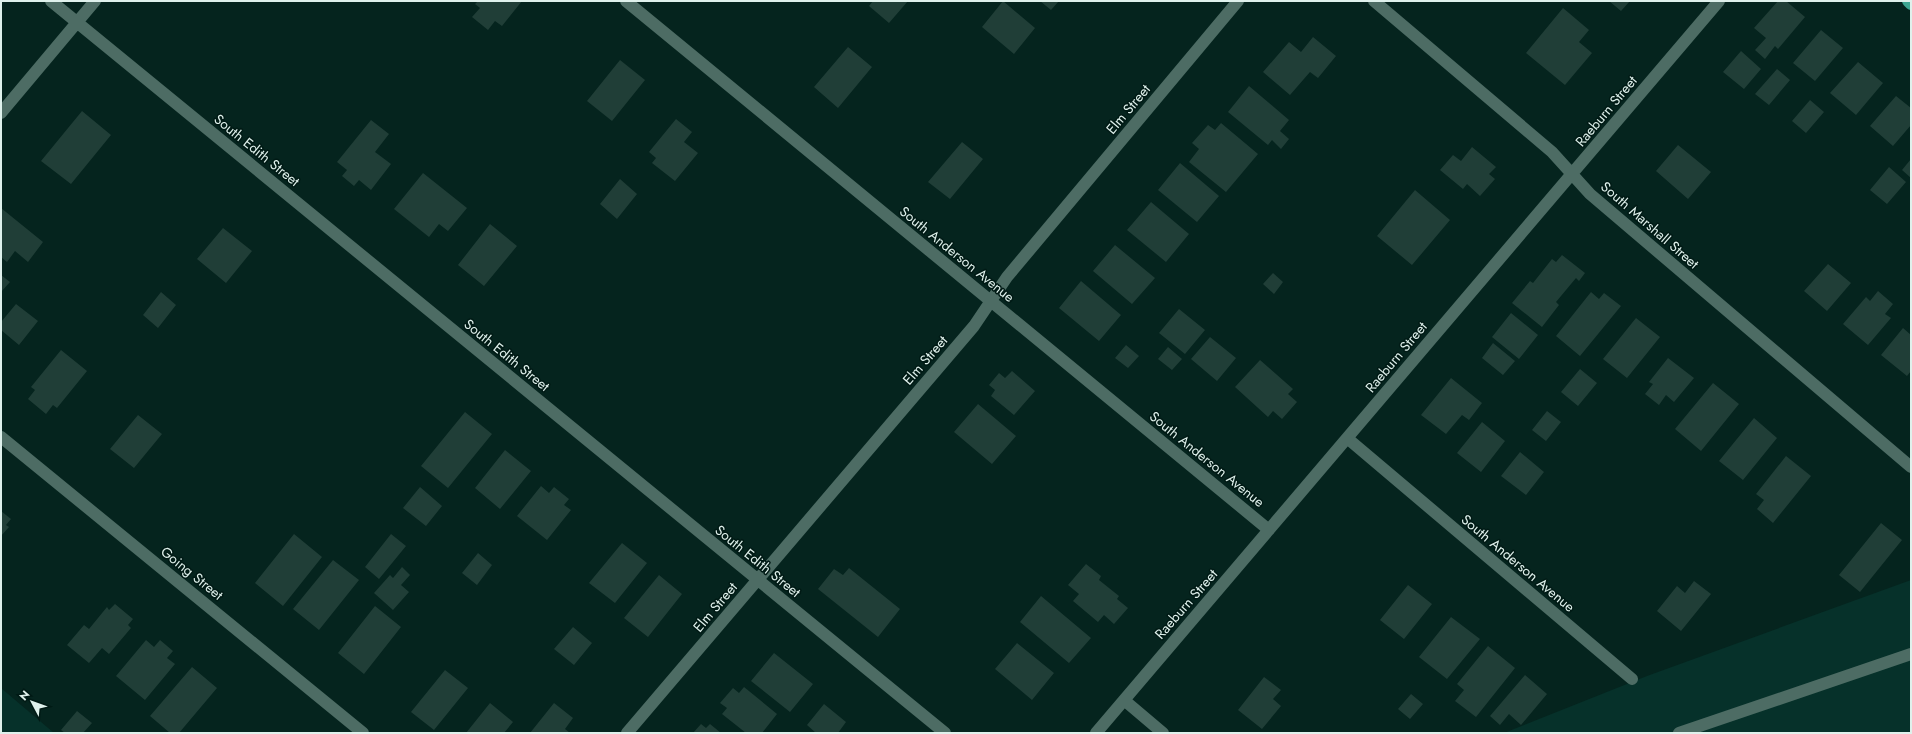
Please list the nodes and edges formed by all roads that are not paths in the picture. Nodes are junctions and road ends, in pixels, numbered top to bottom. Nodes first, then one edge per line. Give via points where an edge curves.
1 (51, 1) edge
2 (95, 1) edge
3 (626, 1) edge
4 (1238, 1) edge
5 (1374, 1) edge
6 (1719, 1) edge
7 (1908, 1) edge
8 (1911, 4) edge
9 (77, 23) junction
10 (1, 113) edge
11 (1572, 174) junction
12 (991, 301) junction
13 (1, 437) edge
14 (1347, 438) junction
15 (1911, 467) edge
16 (1269, 530) junction
17 (757, 580) junction
18 (1911, 654) edge
19 (1632, 679) dead end
20 (1124, 700) junction
21 (363, 733) edge
22 (627, 733) edge
23 (945, 733) edge
24 (1096, 733) edge
25 (1163, 733) edge
26 (1679, 733) edge

1 - 9 street, South Edith Street
2 - 9 street
3 - 12 street, South Anderson Avenue
4 - 12 street, Elm Street via 1007,277
5 - 11 street, South Marshall Street via 1552,152
6 - 11 street, Raeburn Street
7 - 8 main road
9 - 10 street
9 - 17 street, South Edith Street
11 - 14 street, Raeburn Street
11 - 15 street, South Marshall Street via 1596,199
12 - 16 street, South Anderson Avenue
12 - 17 street, Elm Street via 974,326
13 - 21 street, Going Street
14 - 16 street, Raeburn Street
14 - 19 street, South Anderson Avenue
16 - 20 street, Raeburn Street
17 - 22 street, Elm Street
17 - 23 street, South Edith Street
18 - 26 street
20 - 24 street, Raeburn Street
20 - 25 street

